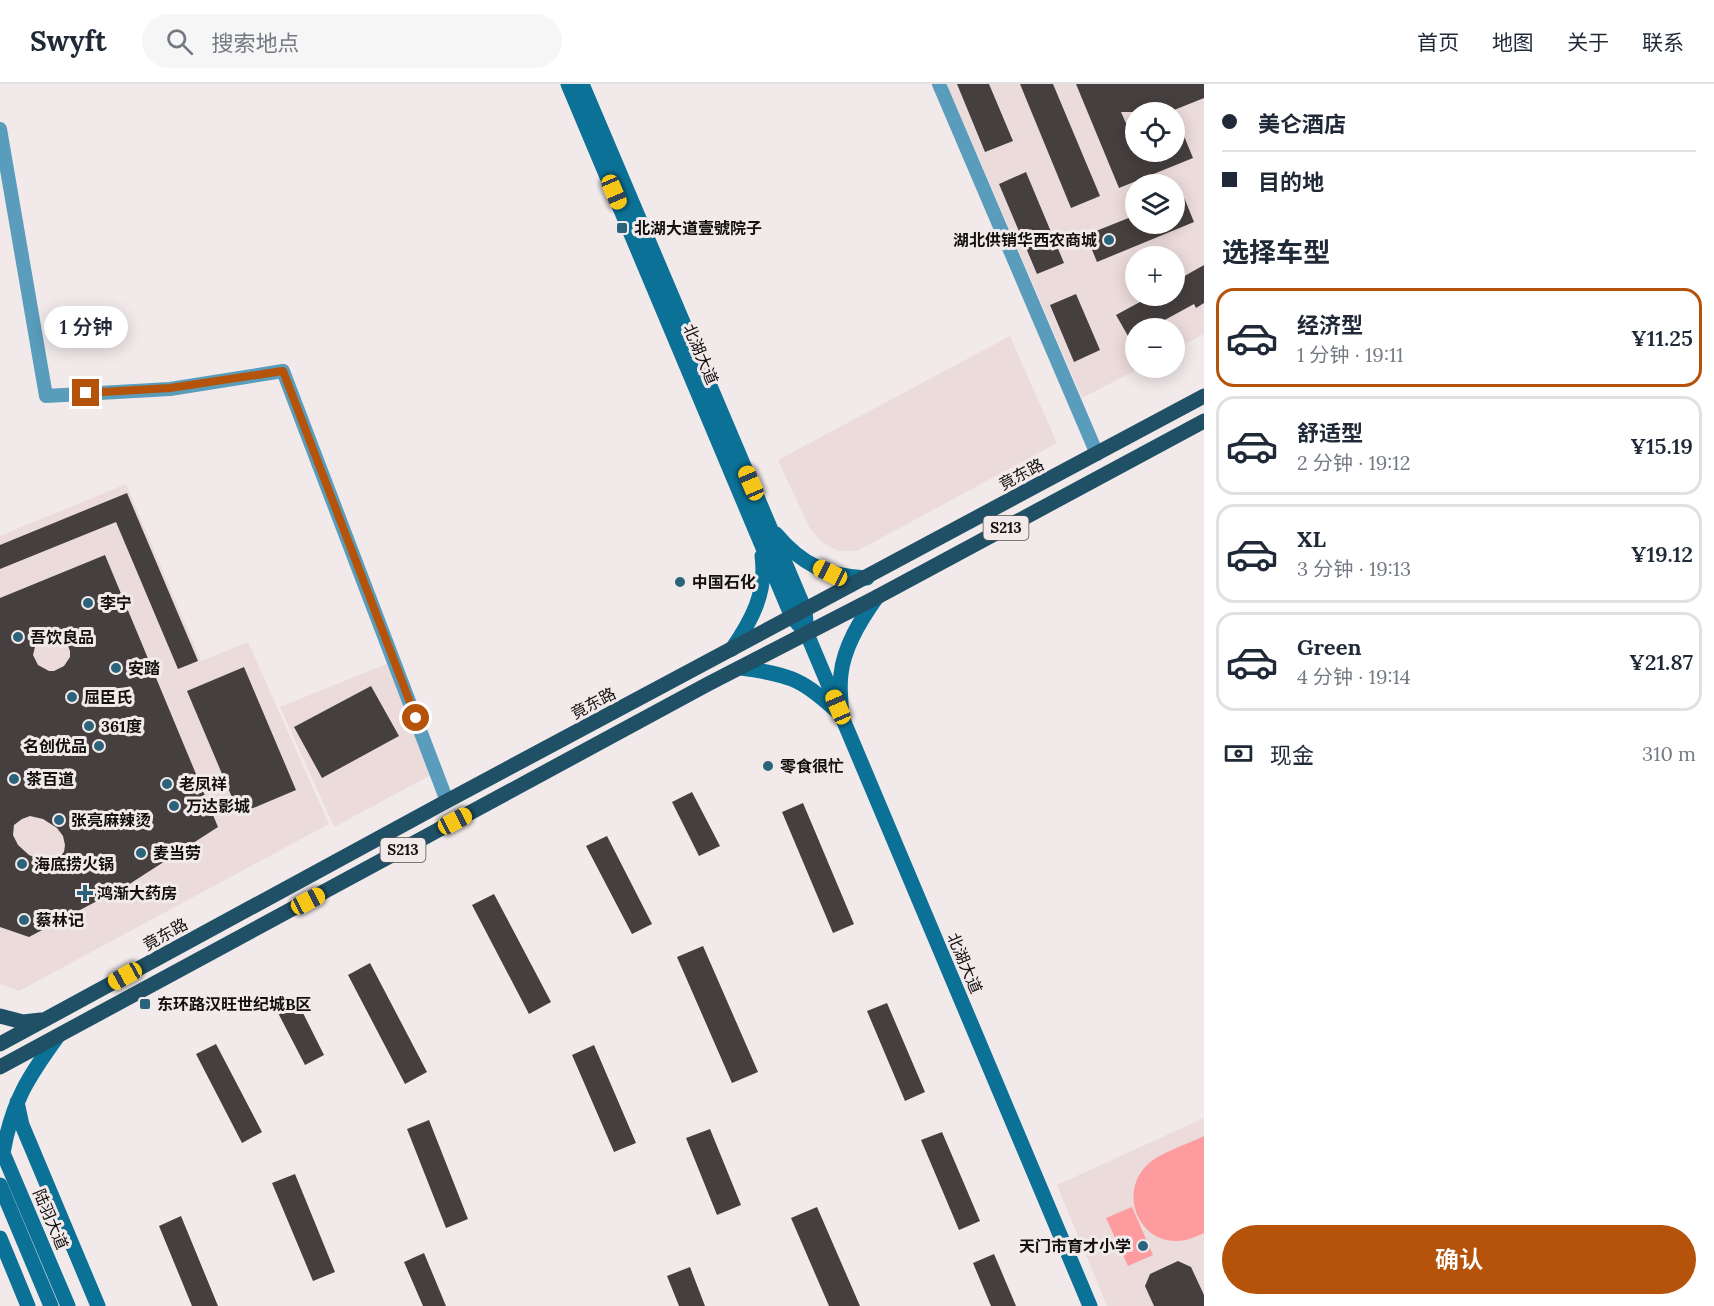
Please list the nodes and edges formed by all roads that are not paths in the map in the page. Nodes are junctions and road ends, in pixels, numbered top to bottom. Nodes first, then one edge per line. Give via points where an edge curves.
1 (939, 84) edge
2 (574, 85) edge
3 (0, 129) edge
4 (1204, 396) edge
5 (1204, 421) edge
6 (1097, 454) junction
7 (762, 527) junction
8 (867, 578) junction
9 (877, 597) junction
10 (799, 614) junction
11 (807, 634) junction
12 (732, 649) junction
13 (741, 668) junction
14 (842, 716) junction
15 (447, 801) junction
16 (0, 1016) edge
17 (47, 1019) junction
18 (58, 1036) junction
19 (0, 1044) edge
20 (0, 1066) edge
21 (16, 1102) junction
22 (2, 1150) edge
23 (0, 1185) edge
24 (0, 1238) edge
25 (28, 1306) edge
26 (51, 1306) edge
27 (68, 1306) edge
28 (98, 1306) edge
29 (1090, 1306) edge

1 - 6 street
2 - 7 main road, 北湖大道
3 - 15 street via 46,396 170,388 283,371
4 - 6 main road, 竟东路 / S213
5 - 9 main road, S213
6 - 8 main road, 竟东路 / S213
7 - 8 main road via 804,560 830,573
7 - 10 main road, 北湖大道
7 - 12 main road via 762,590
8 - 10 main road, 竟东路 / S213
9 - 11 main road, S213
9 - 14 main road via 860,621 844,658 840,675
10 - 11 main road, 北湖大道
10 - 12 main road, 竟东路 / S213
11 - 13 main road, S213
11 - 14 main road, 北湖大道
12 - 15 main road, 竟东路 / S213
13 - 14 main road via 801,681
13 - 18 main road, S213
14 - 29 main road, 北湖大道
15 - 17 main road, 竟东路 / S213
16 - 17 main road via 23,1022
17 - 19 main road, 竟东路 / S213
18 - 20 main road, S213
18 - 21 main road
21 - 22 main road
21 - 28 main road via 22,1125
22 - 27 main road, 陆羽大道
23 - 26 main road, 陆羽大道
24 - 25 main road

